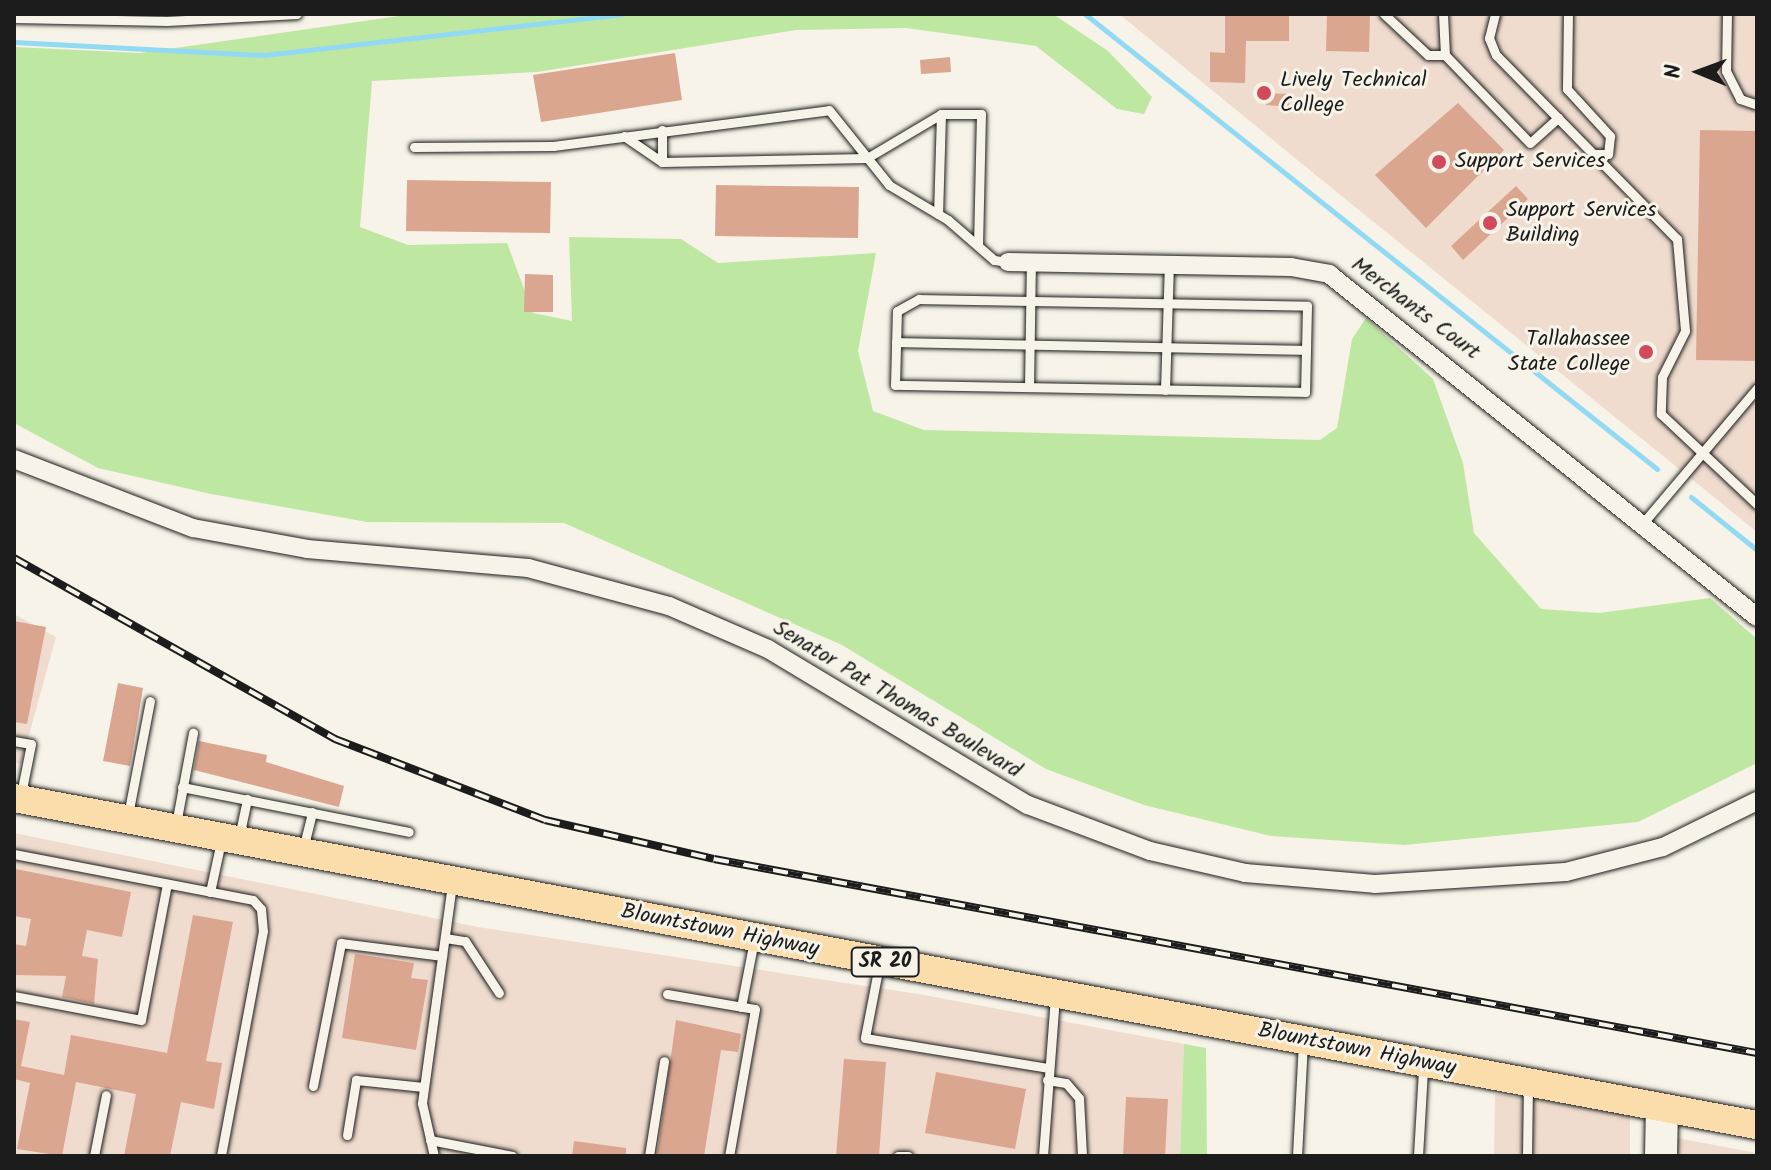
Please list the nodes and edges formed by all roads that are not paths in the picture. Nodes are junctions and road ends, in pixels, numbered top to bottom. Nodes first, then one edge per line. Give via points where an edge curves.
1 (297, 14) edge
2 (1384, 14) edge
3 (1443, 14) edge
4 (1495, 14) edge
5 (1568, 14) edge
6 (1727, 14) edge
7 (147, 17) edge
8 (14, 18) edge
9 (1445, 55) junction
10 (1757, 105) edge
11 (941, 114) junction
12 (1558, 118) junction
13 (662, 130) junction
14 (624, 136) junction
15 (414, 147) dead end
16 (1593, 154) junction
17 (867, 158) junction
18 (662, 162) junction
19 (938, 214) junction
20 (978, 245) junction
21 (1008, 262) joint
22 (1031, 263) junction
23 (1169, 265) junction
24 (1031, 301) junction
25 (1168, 304) junction
26 (896, 342) junction
27 (1030, 345) junction
28 (1167, 347) junction
29 (1306, 350) junction
30 (1029, 387) junction
31 (1757, 388) edge
32 (1165, 390) junction
33 (1698, 454) junction
34 (14, 459) edge
35 (1757, 504) edge
36 (1643, 523) junction
37 (1757, 617) edge
38 (150, 701) dead end
39 (193, 733) dead end
40 (14, 741) edge
41 (182, 787) junction
42 (17, 798) edge
43 (247, 799) junction
44 (1757, 801) edge
45 (312, 812) junction
46 (127, 819) junction
47 (175, 828) junction
48 (409, 832) dead end
49 (230, 839) junction
50 (302, 852) junction
51 (14, 854) edge
52 (453, 881) junction
53 (167, 884) junction
54 (210, 892) junction
55 (445, 938) junction
56 (755, 938) junction
57 (442, 956) junction
58 (879, 961) junction
59 (499, 993) dead end
60 (667, 994) dead end
61 (1055, 994) junction
62 (14, 996) edge
63 (741, 1007) junction
64 (1303, 1040) junction
65 (664, 1061) dead end
66 (1423, 1062) junction
67 (1048, 1068) junction
68 (1047, 1080) junction
69 (1528, 1082) junction
70 (313, 1086) dead end
71 (424, 1087) junction
72 (106, 1095) dead end
73 (1662, 1106) junction
74 (1757, 1125) edge
75 (347, 1135) dead end
76 (430, 1140) junction
77 (94, 1156) edge
78 (221, 1156) edge
79 (434, 1156) edge
80 (512, 1156) edge
81 (649, 1156) edge
82 (729, 1156) edge
83 (898, 1156) edge
84 (908, 1156) edge
85 (1043, 1156) edge
86 (1082, 1156) edge
87 (1297, 1156) edge
88 (1418, 1156) edge
89 (1527, 1156) edge
90 (1654, 1156) edge
91 (1668, 1156) edge

1 - 7 lane
2 - 9 lane via 1428,55
3 - 9 lane
4 - 12 lane via 1490,46
5 - 16 lane via 1567,89 1610,136 1608,154
6 - 10 lane via 1726,71 1740,99
7 - 8 lane
9 - 12 lane via 1530,143
11 - 17 lane
11 - 19 lane
11 - 20 lane via 981,114
12 - 16 lane
13 - 14 lane
13 - 17 lane via 829,110
13 - 18 lane
14 - 15 lane via 553,146
14 - 18 lane
16 - 33 lane via 1677,239 1685,331 1659,395 1672,431
17 - 18 lane
17 - 19 lane via 889,185
19 - 20 lane
20 - 21 lane
21 - 22 street, Merchants Court
22 - 23 street, Merchants Court
22 - 24 lane
23 - 25 lane
23 - 36 street, Merchants Court via 1329,274
24 - 25 lane
24 - 26 lane via 907,302 897,311
24 - 27 lane
25 - 28 lane
25 - 29 lane via 1307,306
26 - 27 lane
26 - 30 lane via 895,385
27 - 28 lane
27 - 30 lane
28 - 29 lane
28 - 32 lane
29 - 32 lane via 1305,392
30 - 32 lane
31 - 33 lane
33 - 35 lane
33 - 36 lane
34 - 44 street, Senator Pat Thomas Boulevard via 193,528 307,549 528,568 669,606 768,649 1028,805 1150,851 1245,873 1375,884 1566,872 1672,844
36 - 37 street, Merchants Court
38 - 46 lane
39 - 41 lane
40 - 42 lane via 31,744
41 - 43 lane
41 - 47 lane
42 - 46 main road, Blountstown Highway / SR 20
43 - 45 lane
43 - 49 lane
45 - 48 lane
45 - 50 lane
46 - 47 main road, Blountstown Highway / SR 20
47 - 49 main road, Blountstown Highway / SR 20
49 - 50 main road, Blountstown Highway / SR 20
49 - 54 lane
50 - 52 main road, Blountstown Highway / SR 20
51 - 53 lane
52 - 55 lane
52 - 56 main road, Blountstown Highway / SR 20
53 - 54 lane
53 - 62 lane via 141,1020
54 - 78 lane via 253,900 264,922
55 - 57 lane
55 - 59 lane via 465,941
56 - 58 main road, Blountstown Highway / SR 20
56 - 63 lane
57 - 70 lane via 341,943
57 - 71 lane
58 - 61 main road, Blountstown Highway / SR 20
58 - 67 lane via 865,1038
60 - 63 lane
61 - 64 main road, Blountstown Highway / SR 20
61 - 67 lane
63 - 82 lane via 755,1009
64 - 66 main road, Blountstown Highway / SR 20
64 - 87 lane
65 - 81 lane
66 - 69 main road, Blountstown Highway / SR 20
66 - 88 lane
67 - 68 lane
68 - 85 lane
68 - 86 lane via 1066,1083 1079,1098
69 - 73 main road, Blountstown Highway / SR 20
69 - 89 lane
71 - 75 lane via 356,1080
71 - 76 lane
72 - 77 lane
73 - 74 main road, Blountstown Highway / SR 20
73 - 90 street
73 - 91 street
76 - 79 lane
76 - 80 lane
83 - 84 lane

